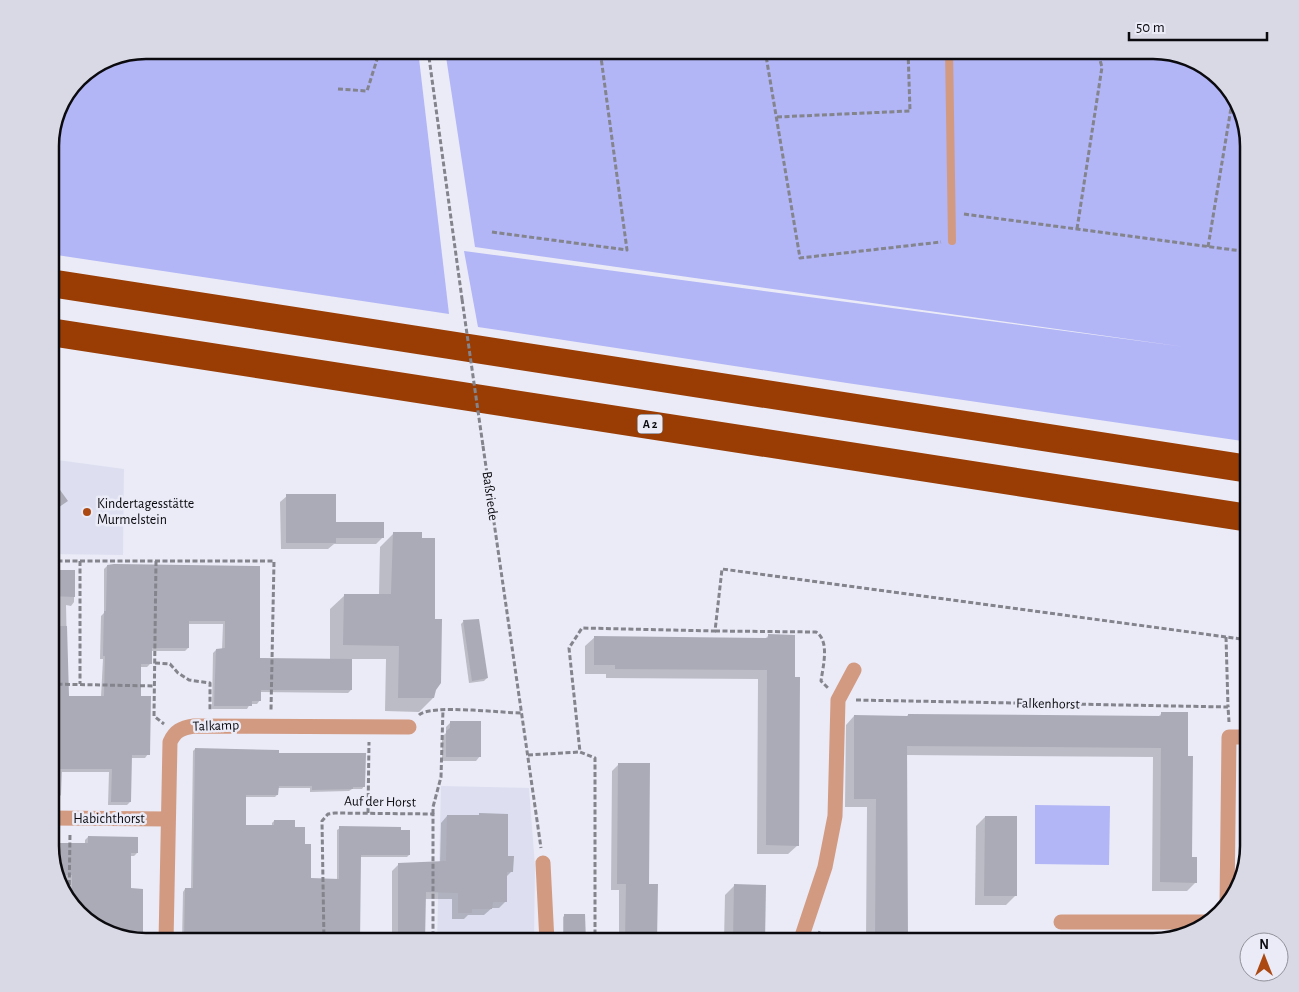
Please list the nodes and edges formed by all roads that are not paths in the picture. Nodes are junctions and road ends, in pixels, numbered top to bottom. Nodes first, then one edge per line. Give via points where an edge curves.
1 (949, 59) edge
2 (952, 241) road end
3 (59, 284) edge
4 (59, 333) edge
5 (1240, 468) edge
6 (1240, 517) edge
7 (854, 670) dead end
8 (409, 727) road end
9 (1240, 737) edge
10 (59, 818) edge
11 (168, 819) junction
12 (544, 863) road end
13 (1227, 890) edge
14 (1061, 922) road end
15 (1194, 922) edge
16 (166, 933) edge
17 (547, 933) edge
18 (803, 933) edge

1 - 2 lane
3 - 5 highway
4 - 6 highway, A 2
7 - 18 street via 838,700 835,816 825,867
8 - 11 street, Talkamp via 183,728 174,733 170,742
9 - 13 street via 1229,737
10 - 11 street, Habichthorst
11 - 16 street, Talkamp
12 - 17 street
14 - 15 street

